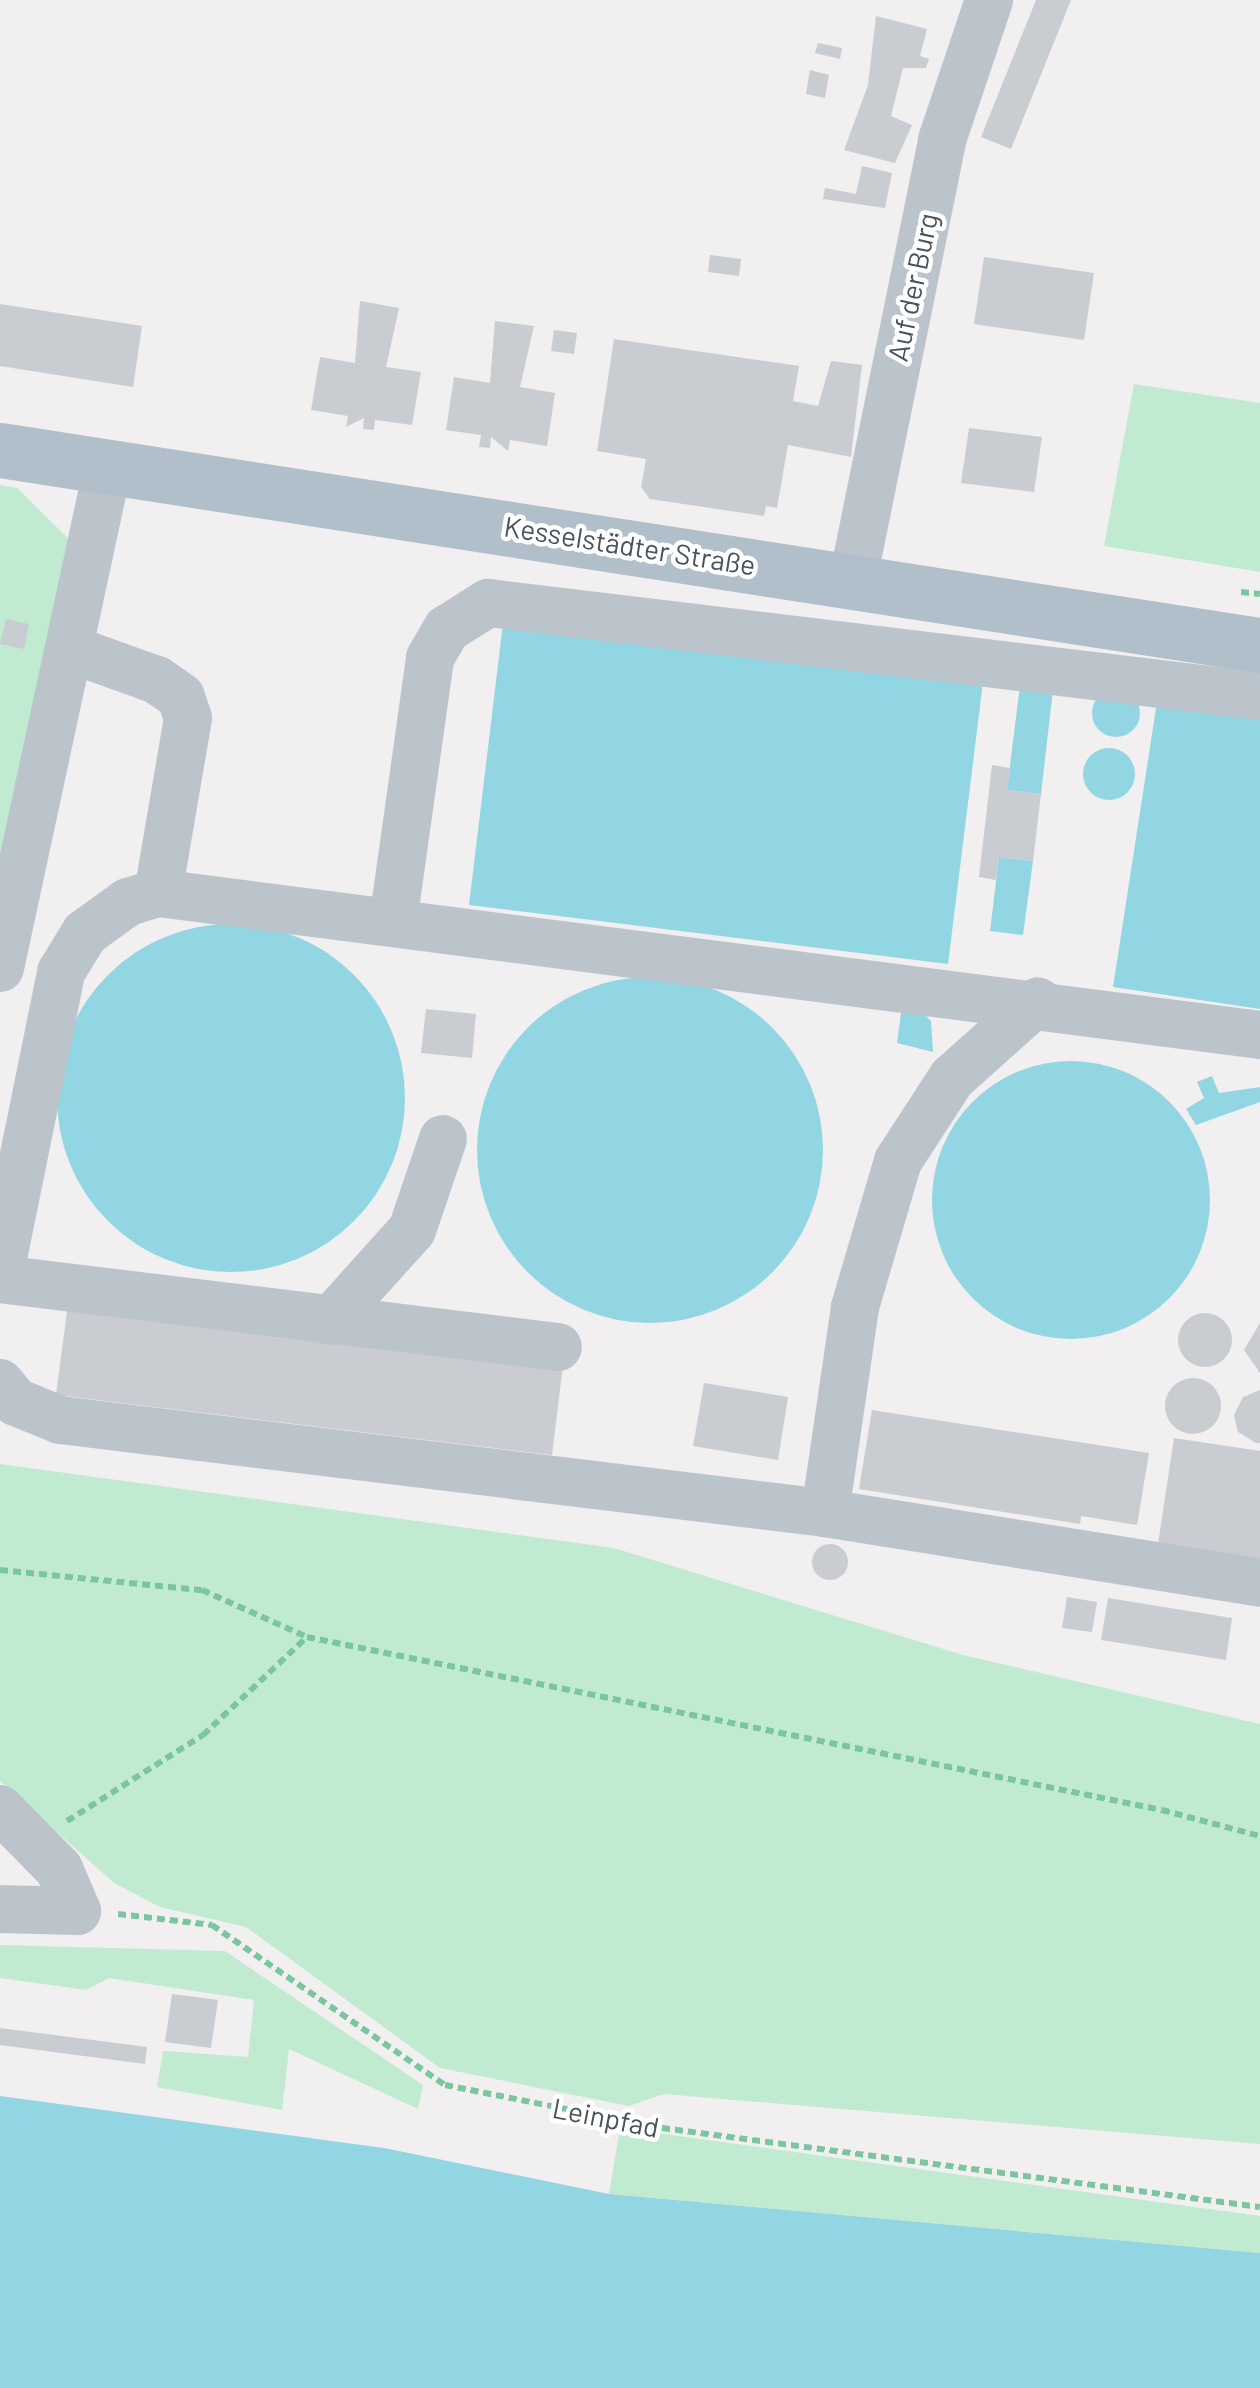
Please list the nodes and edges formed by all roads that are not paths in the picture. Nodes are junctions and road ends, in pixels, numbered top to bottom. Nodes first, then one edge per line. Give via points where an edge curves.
1 (989, 0) edge
2 (0, 450) edge
3 (108, 466) junction
4 (853, 579) junction
5 (1260, 644) edge
6 (73, 650) junction
7 (1260, 696) edge
8 (158, 893) junction
9 (392, 922) junction
10 (0, 968) edge
11 (1038, 1000) junction
12 (1260, 1034) edge
13 (443, 1139) dead end
14 (0, 1276) edge
15 (330, 1321) junction
16 (558, 1347) dead end
17 (0, 1383) edge
18 (824, 1513) junction
19 (1260, 1583) edge
20 (0, 1809) edge
21 (0, 1909) edge

1 - 4 street, Auf der Burg via 942,140
2 - 3 main road, Kesselstädter Straße
3 - 4 main road, Kesselstädter Straße
3 - 6 street
4 - 5 main road, Kesselstädter Straße
6 - 8 street via 157,680 181,697 188,718
6 - 10 street
7 - 9 street via 488,603 446,629 430,658
8 - 9 street
8 - 14 street via 128,902 85,933 60,972
9 - 11 street
11 - 12 street
11 - 18 street via 952,1078 898,1161 855,1308
13 - 15 street via 412,1230
14 - 15 street
15 - 16 street
17 - 18 street via 16,1402 60,1420
18 - 19 street
20 - 21 street via 36,1840 77,1911

